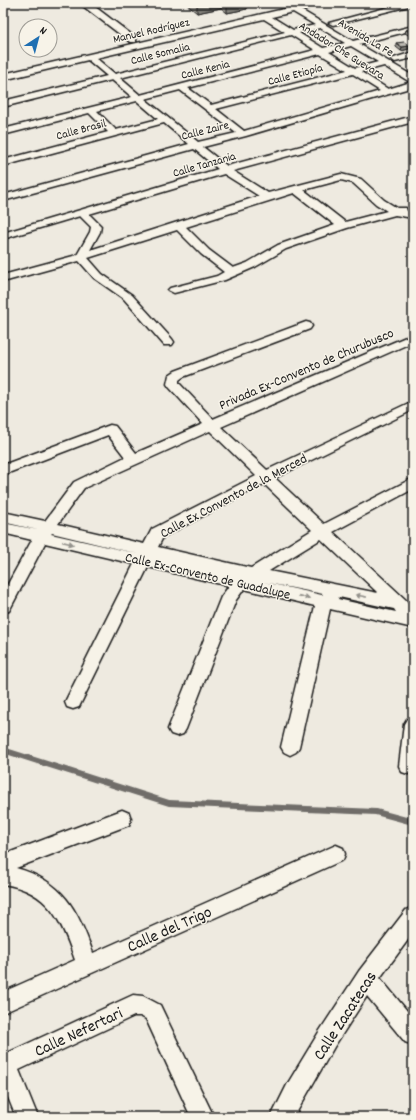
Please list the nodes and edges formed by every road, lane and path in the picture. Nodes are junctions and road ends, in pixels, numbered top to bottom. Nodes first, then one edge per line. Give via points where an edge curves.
1 (320, 3) edge
2 (413, 3) edge
3 (86, 4) edge
4 (294, 5) edge
5 (265, 16) junction
6 (334, 23) junction
7 (323, 25) junction
8 (413, 28) edge
9 (293, 32) junction
10 (133, 40) junction
11 (364, 41) junction
12 (353, 43) junction
13 (322, 51) junction
14 (413, 55) edge
15 (90, 57) junction
16 (395, 59) junction
17 (385, 62) junction
18 (3, 70) edge
19 (413, 70) edge
20 (351, 71) junction
21 (3, 77) edge
22 (114, 77) junction
23 (413, 80) edge
24 (413, 84) edge
25 (182, 87) junction
26 (386, 92) junction
27 (139, 98) junction
28 (3, 104) edge
29 (210, 108) junction
30 (91, 110) junction
31 (413, 118) edge
32 (165, 120) junction
33 (3, 132) edge
34 (114, 133) junction
35 (243, 134) junction
36 (194, 146) junction
37 (3, 163) edge
38 (225, 170) junction
39 (296, 189) junction
40 (267, 197) junction
41 (3, 198) edge
42 (413, 207) edge
43 (396, 212) junction
44 (83, 213) junction
45 (413, 215) edge
46 (178, 224) junction
47 (343, 226) junction
48 (3, 236) edge
49 (81, 257) junction
50 (232, 272) junction
51 (3, 279) edge
52 (174, 290) dead end
53 (306, 326) dead end
54 (413, 338) edge
55 (168, 342) dead end
56 (413, 405) edge
57 (211, 425) junction
58 (134, 459) junction
59 (3, 470) edge
60 (265, 477) junction
61 (413, 483) edge
62 (3, 517) edge
63 (3, 528) edge
64 (322, 531) junction
65 (44, 532) junction
66 (146, 555) junction
67 (254, 574) junction
68 (240, 583) junction
69 (339, 592) junction
70 (324, 602) junction
71 (406, 606) edge
72 (3, 607) edge
73 (413, 622) edge
74 (74, 702) dead end
75 (413, 724) edge
76 (177, 729) dead end
77 (290, 746) dead end
78 (408, 766) dead end
79 (122, 819) dead end
80 (336, 854) dead end
81 (3, 864) edge
82 (3, 875) edge
83 (413, 917) edge
84 (87, 965) junction
85 (366, 978) junction
86 (3, 1003) edge
87 (413, 1034) edge
88 (4, 1066) edge
89 (27, 1117) edge
90 (203, 1117) edge
91 (282, 1117) edge

1 - 4 street
2 - 6 street
3 - 10 street
4 - 5 street, Manuel Rodríguez
4 - 6 street, Avenida La Fe
4 - 7 street, Avenida La Fe
4 - 10 street, Manuel Rodríguez
5 - 9 street, Andador Che Guevara
5 - 15 street, Manuel Rodríguez
6 - 11 street, Avenida La Fe
7 - 9 street, Calle Somalia
7 - 12 street, Avenida La Fe
8 - 11 street, Calle Kenia
9 - 13 street, Andador Che Guevara
9 - 22 street, Calle Somalia
10 - 18 street, Manuel Rodríguez
11 - 12 street, Calle Kenia
11 - 16 street, Avenida La Fe
12 - 13 street, Calle Kenia
12 - 17 street, Avenida La Fe
13 - 20 street, Andador Che Guevara
13 - 25 street, Calle Kenia
14 - 16 street
15 - 21 street, Manuel Rodríguez
15 - 22 street
16 - 19 street, Avenida La Fe
17 - 20 street, Calle Etiopía
17 - 23 street, Avenida La Fe
20 - 26 street, Andador Che Guevara
20 - 29 street, Calle Etiopía
22 - 27 street
22 - 28 street, Calle Somalia
24 - 26 street, Calle Zaire
25 - 27 street, Calle Kenia
25 - 29 street
26 - 35 street, Calle Zaire
27 - 30 street, Calle Kenia
27 - 32 street
29 - 35 street
30 - 33 street, Calle Kenia
30 - 34 street
31 - 38 street, Calle Tanzania
32 - 34 street, Calle Brasil
32 - 36 street
34 - 37 street, Calle Brasil
35 - 36 street, Calle Zaire
36 - 38 street
36 - 41 street, Calle Zaire
38 - 40 street
38 - 44 street, Calle Tanzania
39 - 40 street
39 - 43 street via 341,177 349,178 357,181 380,202
39 - 47 street
40 - 46 street
42 - 43 street
43 - 45 street
43 - 47 street
44 - 48 street, Calle Tanzania
44 - 49 street via 96,226
46 - 49 street
46 - 50 street via 205,252
47 - 50 street via 282,247 251,265
49 - 51 street
49 - 55 street via 98,276 128,297
50 - 52 street via 221,278
53 - 57 street via 173,378 173,384
54 - 57 street, Privada Ex-Convento de Churubusco
56 - 60 street, Calle Ex Convento de la Merced
57 - 58 street, Privada Ex-Convento de Churubusco
57 - 60 street
58 - 59 street via 110,429
58 - 65 street, Privada Ex-Convento de Churubusco via 79,485
60 - 64 street
60 - 66 street, Calle Ex Convento de la Merced via 157,533
61 - 64 street
62 - 65 street, Calle Ex-Convento de Guadalupe
63 - 65 street, Calle Ex-Convento de Guadalupe
64 - 67 street
64 - 71 street
65 - 66 street, Calle Ex-Convento de Guadalupe
65 - 72 street, Privada Ex-Convento de Churubusco
66 - 67 street, Calle Ex-Convento de Guadalupe
66 - 68 street, Calle Ex-Convento de Guadalupe
66 - 74 street, Calle Ex Convento de la Merced
67 - 68 street
67 - 69 street, Calle Ex-Convento de Guadalupe
68 -> 70 street, Calle Ex-Convento de Guadalupe
68 - 76 street via 230,598
69 - 70 street
71 -> 69 street, Calle Ex-Convento de Guadalupe
70 - 73 street, Calle Ex-Convento de Guadalupe
70 - 77 street
71 - 73 street
75 - 78 street
79 - 81 street
80 - 84 street, Calle del Trigo
82 - 84 street via 33,884 54,897 67,914
83 - 85 street, Calle Zacatecas
84 - 86 street, Calle del Trigo
85 - 87 street
85 - 91 street, Calle Zacatecas via 297,1087
88 - 89 street
88 - 90 street, Calle Nefertari via 133,1005 143,1006 153,1012

